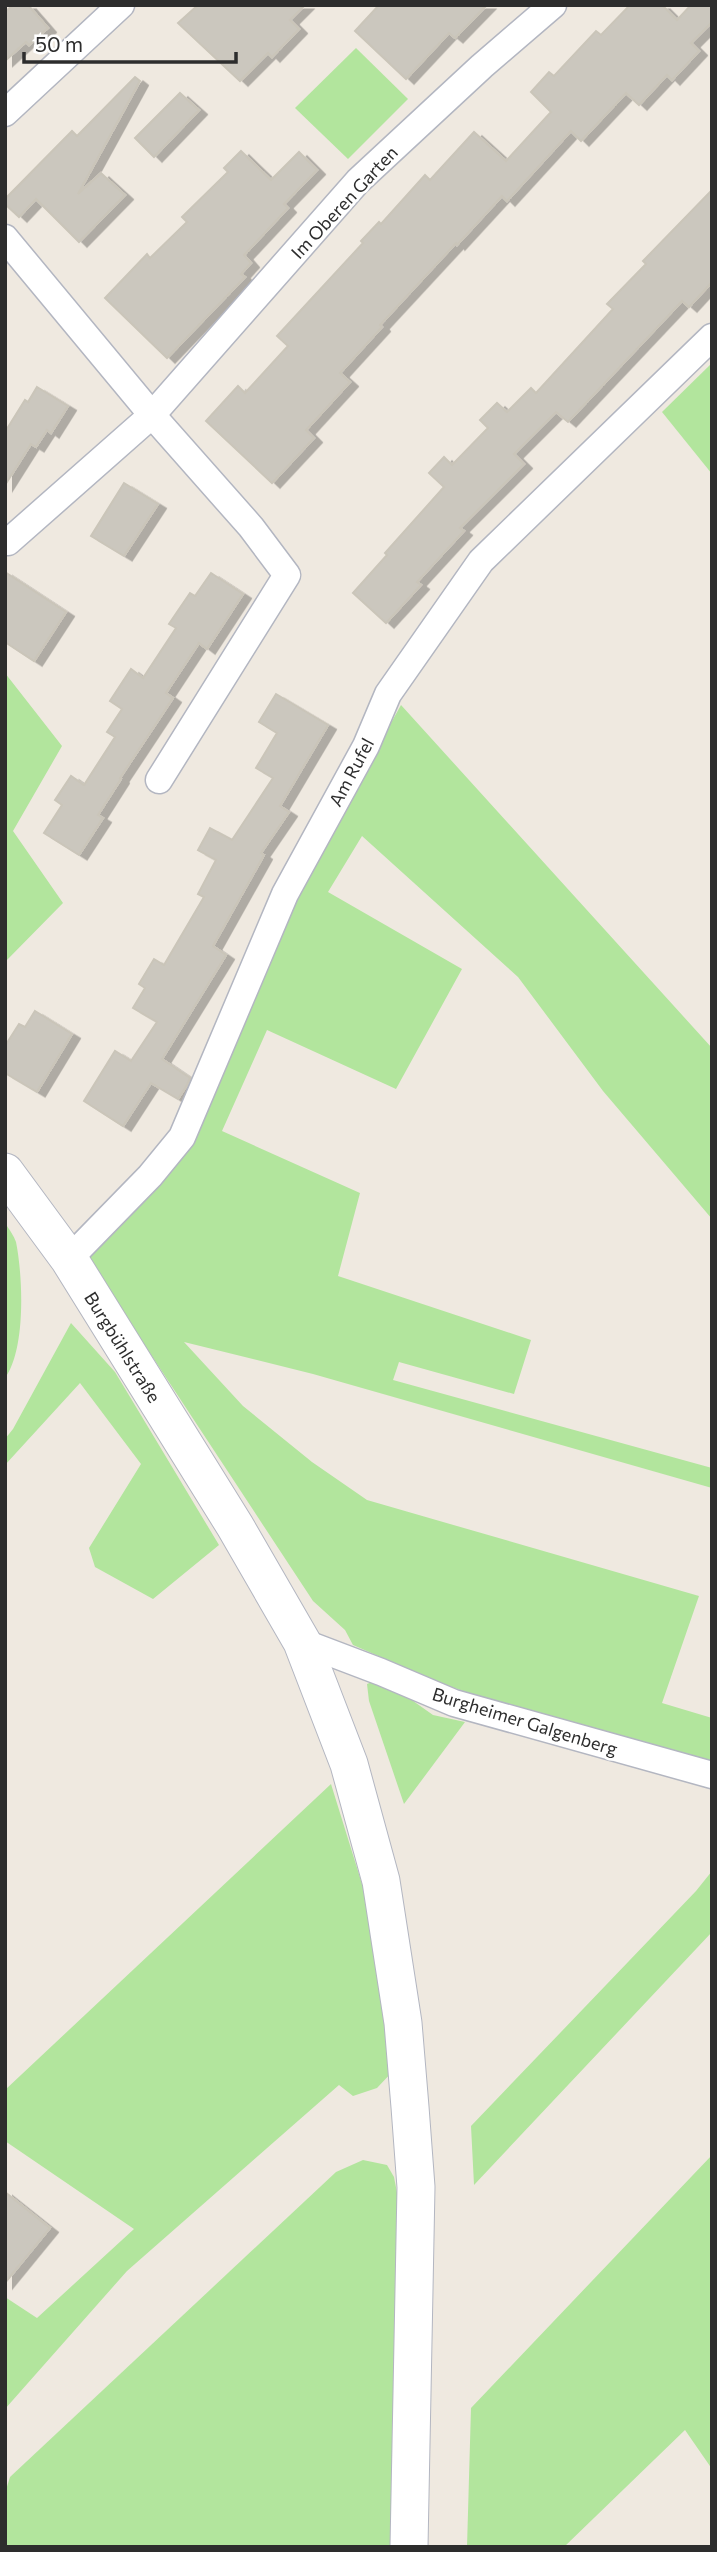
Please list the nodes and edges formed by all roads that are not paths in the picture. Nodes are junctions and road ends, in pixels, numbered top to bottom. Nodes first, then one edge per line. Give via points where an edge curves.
1 (121, 5) edge
2 (553, 5) edge
3 (5, 113) edge
4 (5, 238) edge
5 (712, 337) edge
6 (152, 415) junction
7 (8, 542) dead end
8 (159, 780) dead end
9 (5, 1172) edge
10 (69, 1259) junction
11 (302, 1642) junction
12 (712, 1775) edge
13 (409, 2547) edge

1 - 3 street
2 - 6 street, Im Oberen Garten via 358,181
4 - 6 street
5 - 10 street, Am Rufel via 481,561 388,694 366,746 285,894 182,1137
6 - 7 street, Im Oberen Garten
6 - 8 street via 251,527 286,575
9 - 10 street, Burgbühlstraße
10 - 11 street, Burgbühlstraße
11 - 12 street, Burgheimer Galgenberg via 454,1703
11 - 13 street, Burgbühlstraße via 349,1764 381,1881 403,2022 416,2188

